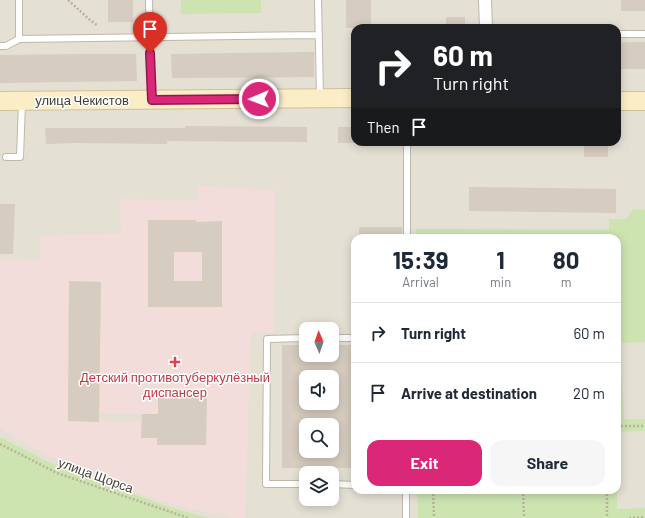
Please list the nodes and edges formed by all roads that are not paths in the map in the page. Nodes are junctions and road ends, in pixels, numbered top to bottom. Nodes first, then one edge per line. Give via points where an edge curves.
1 (19, 0) edge
2 (149, 0) edge
3 (318, 0) edge
4 (485, 0) edge
5 (486, 24) edge
6 (621, 34) edge
7 (645, 34) edge
8 (319, 35) junction
9 (150, 37) junction
10 (19, 39) junction
11 (0, 46) edge
12 (320, 98) junction
13 (351, 98) edge
14 (152, 100) junction
15 (0, 101) edge
16 (22, 101) junction
17 (621, 101) edge
18 (645, 101) edge
19 (407, 146) edge
20 (6, 157) dead end
21 (407, 234) edge
22 (299, 338) edge
23 (339, 338) edge
24 (351, 338) edge
25 (299, 484) edge
26 (339, 484) edge
27 (351, 484) edge
28 (406, 494) edge
29 (406, 518) edge

1 - 10 lane
2 - 9 lane
3 - 8 lane
4 - 5 street
6 - 7 lane
8 - 9 lane
8 - 12 lane
9 - 10 lane
9 - 14 lane
10 - 11 lane via 6,46
12 - 13 street, улица Чекистов
12 - 14 street, улица Чекистов
14 - 16 street, улица Чекистов
15 - 16 street, улица Чекистов
16 - 20 lane via 20,157
17 - 18 street
19 - 21 lane
22 - 25 lane via 267,339 266,484
23 - 24 lane
26 - 27 lane
28 - 29 lane

